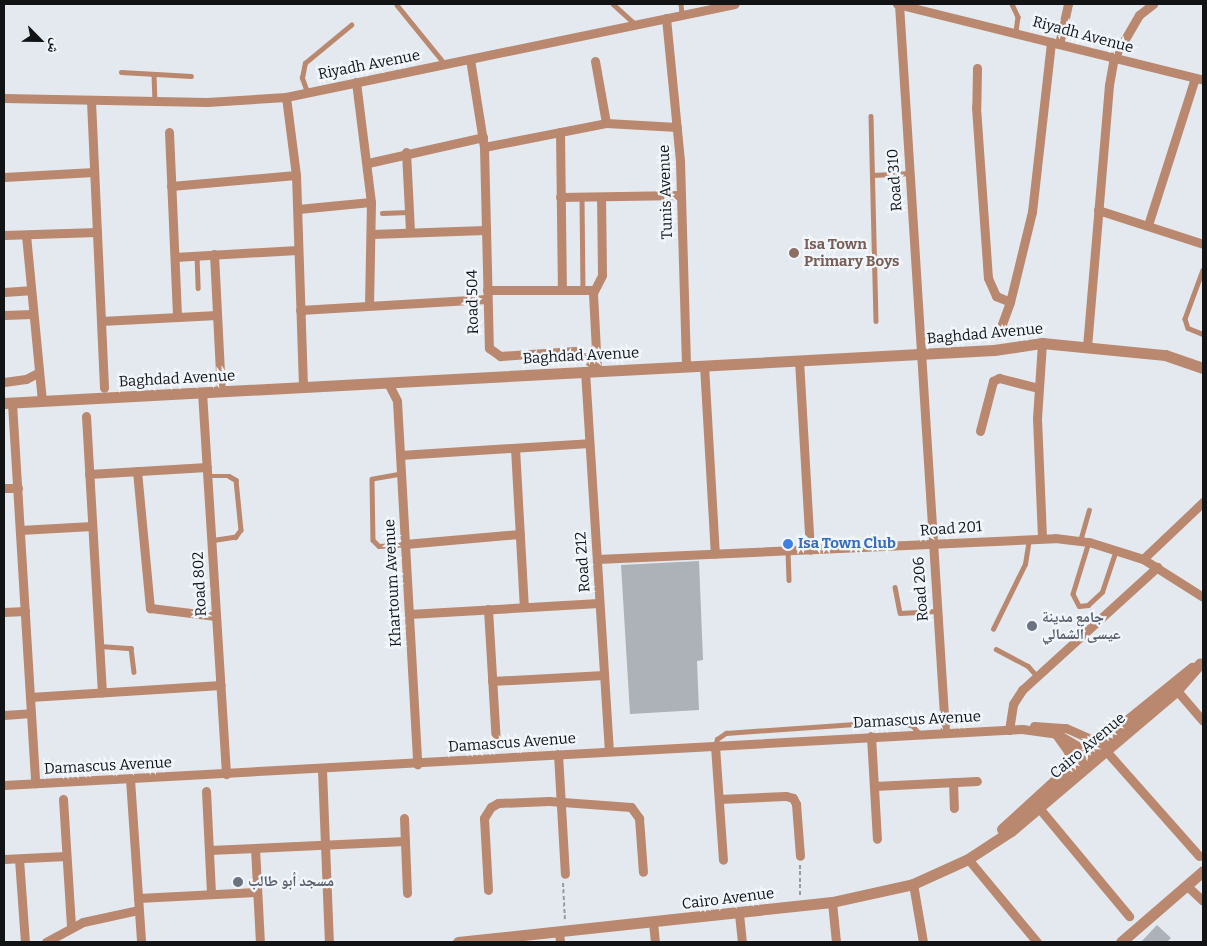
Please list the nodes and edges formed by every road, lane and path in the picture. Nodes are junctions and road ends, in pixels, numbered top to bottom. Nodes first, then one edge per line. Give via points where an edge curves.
1 (613, 4) edge
2 (734, 4) edge
3 (898, 4) edge
4 (1012, 4) edge
5 (1068, 4) edge
6 (1153, 4) edge
7 (397, 5) dead end
8 (681, 9) edge
9 (666, 18) junction
10 (635, 24) junction
11 (351, 25) dead end
12 (1016, 32) junction
13 (1055, 43) junction
14 (1114, 58) junction
15 (470, 59) junction
16 (594, 61) dead end
17 (445, 64) junction
18 (977, 68) dead end
19 (121, 72) dead end
20 (154, 74) junction
21 (191, 76) dead end
22 (1199, 79) edge
23 (356, 82) junction
24 (307, 92) junction
25 (286, 96) junction
26 (4, 98) edge
27 (91, 102) junction
28 (155, 102) junction
29 (871, 116) dead end
30 (606, 123) junction
31 (677, 127) junction
32 (169, 132) dead end
33 (560, 132) junction
34 (484, 142) junction
35 (406, 152) junction
36 (368, 163) junction
37 (94, 172) junction
38 (907, 173) junction
39 (296, 175) junction
40 (872, 175) junction
41 (4, 177) edge
42 (172, 186) junction
43 (681, 195) junction
44 (560, 197) junction
45 (582, 197) junction
46 (601, 197) junction
47 (371, 202) junction
48 (298, 210) junction
49 (1098, 210) junction
50 (409, 212) junction
51 (382, 213) dead end
52 (1148, 225) junction
53 (485, 230) junction
54 (97, 232) junction
55 (410, 232) junction
56 (372, 234) junction
57 (4, 235) edge
58 (26, 235) junction
59 (1203, 244) edge
60 (298, 250) junction
61 (214, 254) junction
62 (197, 255) junction
63 (175, 257) junction
64 (1203, 270) edge
65 (198, 288) dead end
66 (562, 288) junction
67 (583, 288) junction
68 (30, 290) junction
69 (593, 290) junction
70 (4, 292) edge
71 (487, 294) junction
72 (1010, 302) junction
73 (369, 305) junction
74 (300, 310) junction
75 (32, 314) junction
76 (4, 315) edge
77 (217, 315) junction
78 (177, 317) junction
79 (101, 321) junction
80 (876, 322) dead end
81 (1203, 334) edge
82 (998, 335) dead end
83 (1042, 343) junction
84 (1087, 347) junction
85 (921, 354) junction
86 (1160, 355) junction
87 (799, 360) junction
88 (704, 365) junction
89 (686, 366) junction
90 (597, 368) junction
91 (1203, 368) edge
92 (585, 371) junction
93 (38, 373) junction
94 (1203, 376) edge
95 (4, 382) edge
96 (406, 382) junction
97 (388, 383) junction
98 (104, 388) dead end
99 (303, 388) junction
100 (1038, 388) junction
101 (221, 391) junction
102 (202, 392) junction
103 (42, 401) junction
104 (397, 401) junction
105 (8, 403) edge
106 (86, 416) dead end
107 (980, 431) dead end
108 (590, 443) junction
109 (515, 448) junction
110 (400, 456) junction
111 (137, 471) junction
112 (207, 472) junction
113 (89, 474) junction
114 (401, 474) junction
115 (4, 488) edge
116 (18, 488) junction
117 (1203, 502) edge
118 (1089, 510) dead end
119 (92, 526) junction
120 (20, 530) junction
121 (520, 534) junction
122 (1030, 537) junction
123 (1042, 537) junction
124 (211, 541) junction
125 (1084, 542) junction
126 (405, 544) junction
127 (932, 544) junction
128 (810, 550) junction
129 (1116, 550) junction
130 (788, 551) junction
131 (715, 554) junction
132 (597, 559) junction
133 (1143, 559) junction
134 (1157, 566) junction
135 (789, 580) dead end
136 (895, 587) dead end
137 (1203, 597) edge
138 (600, 603) junction
139 (524, 607) junction
140 (488, 609) junction
141 (25, 611) junction
142 (4, 612) edge
143 (936, 612) junction
144 (409, 614) junction
145 (216, 616) junction
146 (993, 629) dead end
147 (100, 646) junction
148 (996, 648) dead end
149 (1202, 662) edge
150 (134, 672) dead end
151 (604, 675) junction
152 (1037, 676) junction
153 (492, 681) junction
154 (221, 685) junction
155 (1174, 687) junction
156 (102, 692) junction
157 (30, 697) junction
158 (30, 713) junction
159 (4, 714) edge
160 (1203, 721) edge
161 (1022, 729) junction
162 (1009, 730) junction
163 (945, 732) junction
164 (919, 733) junction
165 (1057, 734) junction
166 (871, 736) junction
167 (496, 744) dead end
168 (715, 746) junction
169 (1103, 746) junction
170 (609, 750) junction
171 (558, 754) junction
172 (1093, 754) junction
173 (416, 764) junction
174 (1071, 766) junction
175 (322, 770) junction
176 (226, 774) junction
177 (130, 779) junction
178 (976, 781) dead end
179 (953, 782) junction
180 (35, 783) junction
181 (4, 785) edge
182 (874, 786) junction
183 (206, 791) dead end
184 (63, 799) dead end
185 (719, 799) junction
186 (561, 803) junction
187 (954, 808) dead end
188 (1039, 808) junction
189 (404, 818) dead end
190 (877, 839) dead end
191 (405, 841) junction
192 (990, 844) junction
193 (325, 845) junction
194 (254, 848) junction
195 (209, 850) junction
196 (66, 856) junction
197 (800, 856) joint
198 (1199, 856) dead end
199 (19, 858) junction
200 (4, 859) edge
201 (968, 859) junction
202 (723, 860) dead end
203 (1203, 870) edge
204 (643, 872) dead end
205 (565, 874) joint
206 (914, 884) junction
207 (1186, 885) junction
208 (488, 890) dead end
209 (257, 892) junction
210 (210, 894) junction
211 (408, 894) dead end
212 (138, 898) junction
213 (1203, 901) edge
214 (832, 902) junction
215 (800, 905) junction
216 (138, 910) junction
217 (739, 914) junction
218 (1129, 916) dead end
219 (653, 922) junction
220 (71, 927) junction
221 (562, 935) edge
222 (24, 942) edge
223 (46, 942) edge
224 (141, 942) edge
225 (260, 942) edge
226 (329, 942) edge
227 (458, 942) edge
228 (471, 942) edge
229 (655, 942) edge
230 (742, 942) edge
231 (836, 942) edge
232 (923, 942) edge
233 (1037, 942) edge
234 (1121, 942) edge

1 - 10 lane
2 - 8 street, Riyadh Avenue
3 - 12 street, Riyadh Avenue
3 - 38 street, Road 310
4 - 12 lane via 1018,17
5 - 13 street
6 - 14 street via 1139,15
7 - 17 lane
8 - 9 street, Riyadh Avenue
9 - 10 street, Riyadh Avenue
9 - 31 street, Tunis Avenue
10 - 15 street, Riyadh Avenue
11 - 24 lane via 306,63 302,78
12 - 13 street, Riyadh Avenue
13 - 14 street, Riyadh Avenue
13 - 72 street via 1036,191
14 - 22 street, Riyadh Avenue
14 - 49 street via 1107,95
15 - 17 street, Riyadh Avenue
15 - 34 street, Road 504
16 - 30 street
17 - 23 street, Riyadh Avenue
18 - 72 street via 976,107 988,278 996,296
19 - 20 lane
20 - 21 lane
20 - 28 lane
22 - 52 street
23 - 24 street, Riyadh Avenue
23 - 36 street
24 - 25 street, Riyadh Avenue
25 - 28 street, Riyadh Avenue
25 - 39 street
26 - 27 street, Riyadh Avenue
27 - 28 street, Riyadh Avenue
27 - 37 street
29 - 40 lane
30 - 31 street
30 - 33 street
31 - 43 street, Tunis Avenue
32 - 42 street
33 - 34 street
33 - 44 street
34 - 35 street
34 - 53 street, Road 504
35 - 36 street
35 - 50 street
36 - 47 street
37 - 41 street
37 - 54 street
38 - 40 lane
38 - 85 street, Road 310
39 - 42 street
39 - 48 street
40 - 80 lane
42 - 63 street
43 - 46 street
43 - 89 street, Tunis Avenue
44 - 45 street
44 - 66 street
45 - 46 street
45 - 67 lane
46 - 69 street via 602,275
47 - 48 street
47 - 56 street
48 - 60 street
49 - 52 street
49 - 84 street
50 - 51 lane
50 - 55 street
52 - 59 street
53 - 55 street
53 - 71 street, Road 504
54 - 58 street
54 - 79 street
55 - 56 street
56 - 73 street
57 - 58 street
58 - 68 street
60 - 61 street
60 - 74 street
61 - 62 street
61 - 77 street
62 - 63 street
62 - 65 lane
63 - 78 street
64 - 81 lane via 1185,319 1191,330
66 - 67 street
66 - 71 street
67 - 69 street
68 - 70 street
68 - 75 street
69 - 90 street
71 - 73 street
71 - 90 street, Road 504 via 488,344 493,354 575,351
72 - 82 street
73 - 74 street
74 - 99 street
75 - 76 street
75 - 93 street
77 - 78 street
77 - 101 street
78 - 79 street
79 - 98 street
83 - 84 street, Baghdad Avenue
83 - 85 street, Baghdad Avenue via 994,350
83 - 100 street
84 - 86 street, Baghdad Avenue
85 - 87 street, Baghdad Avenue
85 - 127 street, Road 206
86 - 91 street, Baghdad Avenue
86 - 94 street, Baghdad Avenue
87 - 88 street, Baghdad Avenue
87 - 128 street
88 - 89 street, Baghdad Avenue
88 - 131 street
89 - 90 street, Baghdad Avenue
90 - 92 street, Baghdad Avenue
92 - 96 street, Baghdad Avenue
92 - 108 street, Road 212
93 - 95 street via 26,379
93 - 103 street
96 - 97 street, Baghdad Avenue
96 - 104 street, Khartoum Avenue
97 - 99 street, Baghdad Avenue
97 - 104 street, Khartoum Avenue
99 - 101 street, Baghdad Avenue
100 - 107 street via 999,378 993,381
100 - 123 street
101 - 102 street, Baghdad Avenue
102 - 103 street, Baghdad Avenue
102 - 112 street, Road 802
103 - 105 street, Baghdad Avenue
104 - 110 street, Khartoum Avenue
105 - 116 street
106 - 113 street
108 - 109 street
108 - 132 street, Road 212
109 - 110 street
109 - 121 street
110 - 114 street, Khartoum Avenue
111 - 112 street
111 - 113 street
111 - 145 street via 150,608
112 - 124 street, Road 802
112 - 124 lane via 236,480 241,530 236,537
113 - 119 street
114 - 126 street, Khartoum Avenue
114 - 126 lane via 372,479 373,540 379,546
115 - 116 street
116 - 120 street
117 - 133 street
118 - 125 lane
119 - 120 street
119 - 147 street
120 - 141 street
121 - 126 street
121 - 139 street
122 - 123 street, Road 201
122 - 127 street, Road 201
122 - 146 lane via 1025,564
123 - 125 street, Road 201
124 - 145 street, Road 802
125 - 129 street, Road 201
125 - 129 lane via 1073,594 1079,606 1088,605 1102,592
126 - 144 street, Khartoum Avenue
127 - 128 street, Road 201
127 - 143 street, Road 206
128 - 130 street, Road 201
129 - 133 street, Road 201
130 - 131 street, Road 201
130 - 135 lane
131 - 132 street, Road 201
132 - 138 street, Road 212
133 - 134 street, Road 201
134 - 137 street, Road 201
134 - 152 street
136 - 143 lane via 900,613
138 - 139 street
138 - 151 street, Road 212
139 - 140 street
140 - 144 street
140 - 153 street
141 - 142 street
141 - 157 street
143 - 163 street, Road 206
144 - 173 street, Khartoum Avenue
145 - 154 street, Road 802
147 - 150 lane via 131,648
147 - 156 street
148 - 152 lane via 1024,664
149 - 155 street, Cairo Avenue
151 - 153 street
151 - 170 street, Road 212
152 - 162 street via 1015,699
153 - 167 street
154 - 156 street
154 - 176 street, Road 802
155 - 160 street
155 - 169 street, Cairo Avenue
156 - 157 street
157 - 158 street
158 - 159 street
158 - 180 street
161 - 162 street, Damascus Avenue
161 - 165 street, Damascus Avenue
161 - 169 street, Damascus Avenue via 1043,726 1066,728
162 - 163 street, Damascus Avenue
163 - 164 street, Damascus Avenue
164 - 166 street, Damascus Avenue
164 - 168 lane via 912,726 898,721 726,733 717,739
165 - 172 street, Damascus Avenue
165 - 174 street via 1067,745
166 - 168 street, Damascus Avenue
166 - 182 street
168 - 170 street, Damascus Avenue
168 - 185 street
169 - 172 street, Cairo Avenue
169 - 198 street
170 - 171 street, Damascus Avenue
171 - 173 street, Damascus Avenue
171 - 186 street
172 - 174 street, Cairo Avenue
172 - 188 street, Cairo Avenue
173 - 175 street, Damascus Avenue
174 - 192 street, Cairo Avenue
175 - 176 street, Damascus Avenue
175 - 193 street
176 - 177 street, Damascus Avenue
177 - 180 street, Damascus Avenue
177 - 212 street
178 - 179 street
179 - 182 street
179 - 187 street
180 - 181 street, Damascus Avenue
182 - 190 street
183 - 195 street
184 - 196 street
185 - 197 street via 793,798
185 - 202 street
186 - 204 street via 624,804 635,809 639,818
186 - 205 street
186 - 208 street via 498,803 488,810 484,818
188 - 192 street, Cairo Avenue
188 - 218 street
189 - 191 street
191 - 193 street
191 - 211 street
192 - 201 street, Cairo Avenue
193 - 194 street
193 - 226 street
194 - 195 street
194 - 209 street
195 - 210 street
196 - 199 street
196 - 220 street
197 - 215 path
199 - 200 street
199 - 222 street
201 - 206 street, Cairo Avenue
201 - 233 street
203 - 207 street
205 - 221 path
206 - 214 street, Cairo Avenue
206 - 232 street
207 - 213 street
207 - 234 street
209 - 210 street
209 - 225 street
210 - 212 street
212 - 216 street
214 - 215 street, Cairo Avenue
214 - 231 street
215 - 217 street, Cairo Avenue
216 - 220 street
216 - 224 street
217 - 219 street, Cairo Avenue
217 - 230 street
219 - 221 street, Cairo Avenue
219 - 229 street
220 - 223 street
221 - 228 street, Cairo Avenue
227 - 228 street, Cairo Avenue

